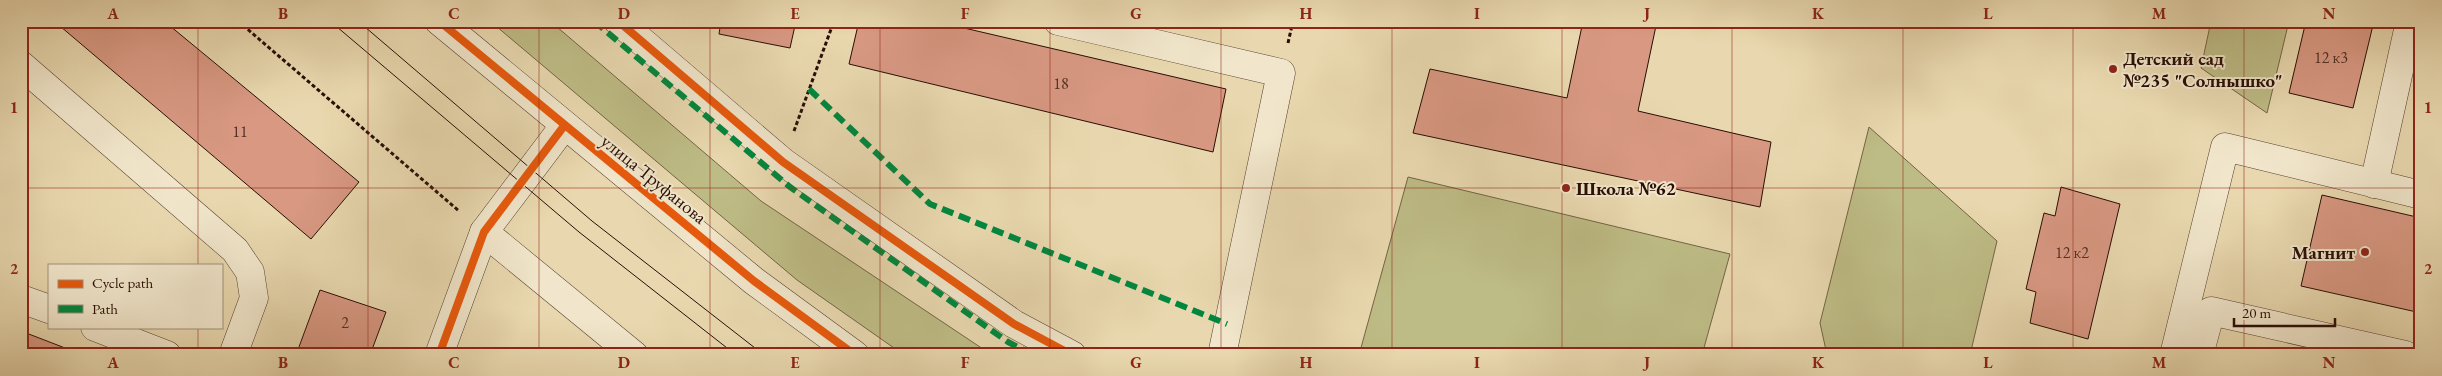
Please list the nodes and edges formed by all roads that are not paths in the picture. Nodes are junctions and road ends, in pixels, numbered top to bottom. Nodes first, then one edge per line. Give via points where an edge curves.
1 (439, 21) edge
2 (618, 21) edge
3 (1058, 21) edge
4 (2410, 21) edge
5 (1090, 25) edge
6 (21, 65) edge
7 (564, 126) junction
8 (2374, 184) junction
9 (2421, 195) edge
10 (484, 232) junction
11 (21, 299) edge
12 (48, 310) edge
13 (98, 328) edge
14 (167, 355) edge
15 (232, 355) edge
16 (438, 355) edge
17 (634, 355) edge
18 (854, 355) edge
19 (1072, 355) edge
20 (1222, 355) edge
21 (2174, 355) edge
22 (2200, 355) edge
23 (2405, 355) edge

1 - 7 street, улица Труфанова
2 - 19 street via 783,162 1014,324
3 - 5 street
4 - 8 street
5 - 20 street via 1282,73
6 - 15 street via 235,250 250,272 254,298
7 - 10 street
7 - 18 street, улица Труфанова via 754,281
8 - 9 street
8 - 21 street via 2225,148
10 - 16 street
10 - 17 street
11 - 12 street
13 - 14 street
22 - 23 street via 2211,311

